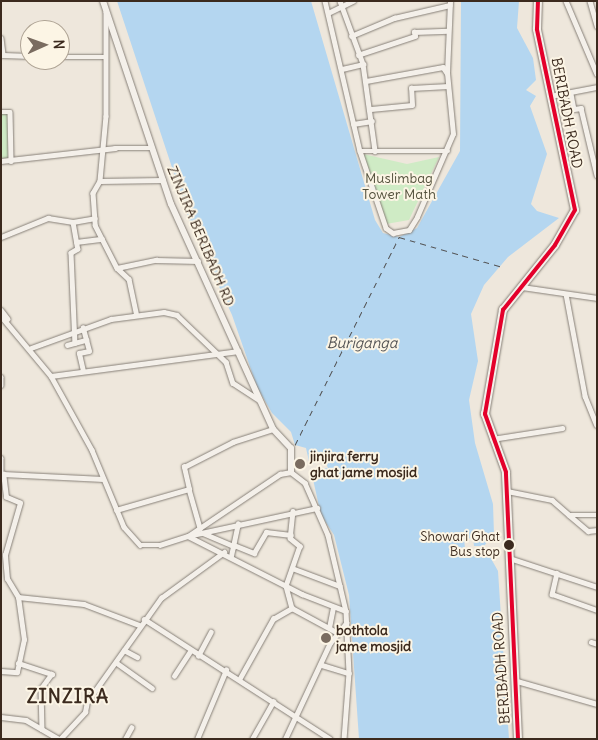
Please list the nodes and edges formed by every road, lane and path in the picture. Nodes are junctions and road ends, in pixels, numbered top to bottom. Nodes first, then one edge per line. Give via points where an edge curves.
1 (103, 1) edge
2 (325, 1) edge
3 (353, 1) edge
4 (538, 1) edge
5 (566, 1) edge
6 (590, 1) edge
7 (448, 3) edge
8 (340, 4) edge
9 (106, 8) junction
10 (328, 13) junction
11 (595, 15) edge
12 (597, 26) edge
13 (448, 31) junction
14 (351, 36) junction
15 (1, 38) edge
16 (358, 55) junction
17 (20, 56) edge
18 (70, 57) edge
19 (106, 57) junction
20 (363, 64) junction
21 (342, 69) junction
22 (447, 73) junction
23 (597, 74) edge
24 (366, 81) junction
25 (448, 86) junction
26 (597, 87) edge
27 (571, 94) junction
28 (550, 96) junction
29 (371, 109) junction
30 (1, 112) edge
31 (372, 121) junction
32 (353, 124) junction
33 (151, 148) junction
34 (102, 150) junction
35 (448, 150) junction
36 (376, 151) junction
37 (360, 152) junction
38 (1, 161) edge
39 (11, 161) junction
40 (597, 175) edge
41 (163, 180) junction
42 (100, 181) junction
43 (95, 218) junction
44 (74, 222) junction
45 (1, 237) edge
46 (102, 239) junction
47 (76, 242) junction
48 (198, 262) junction
49 (117, 268) junction
50 (522, 287) junction
51 (566, 294) junction
52 (597, 298) edge
53 (1, 310) edge
54 (136, 313) junction
55 (1, 316) edge
56 (15, 328) junction
57 (83, 328) junction
58 (71, 332) junction
59 (86, 340) junction
60 (75, 343) junction
61 (67, 345) dead end
62 (31, 348) junction
63 (238, 351) junction
64 (218, 354) junction
65 (83, 371) junction
66 (51, 376) junction
67 (1, 377) edge
68 (1, 384) edge
69 (259, 400) junction
70 (597, 425) edge
71 (562, 428) dead end
72 (273, 429) junction
73 (491, 439) junction
74 (1, 458) edge
75 (291, 472) junction
76 (2, 474) edge
77 (102, 479) junction
78 (189, 489) junction
79 (507, 491) junction
80 (317, 508) junction
81 (116, 510) junction
82 (293, 511) junction
83 (569, 515) junction
84 (597, 515) edge
85 (238, 524) junction
86 (201, 530) junction
87 (597, 530) edge
88 (290, 535) junction
89 (188, 536) junction
90 (234, 546) junction
91 (224, 552) junction
92 (231, 556) junction
93 (509, 558) junction
94 (292, 568) junction
95 (557, 573) junction
96 (4, 579) edge
97 (286, 586) junction
98 (340, 586) junction
99 (597, 587) edge
100 (18, 597) junction
101 (333, 607) junction
102 (292, 608) junction
103 (597, 610) edge
104 (346, 611) junction
105 (144, 619) junction
106 (346, 623) junction
107 (138, 626) junction
108 (329, 628) junction
109 (211, 632) dead end
110 (338, 633) junction
111 (591, 642) dead end
112 (597, 644) edge
113 (124, 650) junction
114 (190, 651) junction
115 (198, 656) junction
116 (137, 657) dead end
117 (18, 663) junction
118 (117, 664) junction
119 (322, 665) junction
120 (226, 670) junction
121 (1, 671) edge
122 (349, 674) junction
123 (174, 676) dead end
124 (240, 678) junction
125 (517, 681) junction
126 (152, 688) dead end
127 (273, 702) junction
128 (597, 704) edge
129 (1, 717) edge
130 (294, 719) junction
131 (131, 728) dead end
132 (42, 729) junction
133 (60, 739) edge
134 (124, 739) edge
135 (197, 739) edge
136 (252, 739) edge
137 (285, 739) edge
138 (330, 739) edge
139 (344, 739) edge
140 (518, 739) edge

1 - 9 street, ZINJIRA BERIBADH RD
2 - 10 street
3 - 8 street
4 - 28 highway, BERIBADH ROAD via 534,14
5 - 23 street
6 - 11 street
7 - 13 street
7 - 14 street via 394,18
8 - 10 street
8 - 14 street
9 - 19 street
9 - 33 street, ZINJIRA BERIBADH RD
10 - 21 street
11 - 12 street
13 - 16 street via 414,32 414,36
13 - 22 street
14 - 16 street
15 - 17 street via 2,55
16 - 20 street
18 - 19 street
19 - 34 street
20 - 21 street
20 - 24 street
21 - 32 street
22 - 24 street via 443,67
22 - 25 street
24 - 29 street
25 - 29 street via 411,88 412,105
25 - 35 street via 453,134
26 - 27 street
27 - 28 street
27 - 40 street via 574,109 581,108
28 - 50 highway, BERIBADH ROAD via 575,210 555,245
29 - 31 street
30 - 39 street via 10,112
31 - 32 street
31 - 36 street
32 - 37 street
33 - 34 street
33 - 41 street, ZINJIRA BERIBADH RD
34 - 39 street
34 - 42 street
35 - 36 street
35 - 37 street via 409,230 393,233 386,228
36 - 37 street
38 - 39 street
41 - 42 street
41 - 48 street, ZINJIRA BERIBADH RD
42 - 43 street via 93,194
43 - 44 street
43 - 46 street
44 - 45 street via 48,218
44 - 47 street
46 - 47 street
46 - 49 street
47 - 58 street via 78,249 71,253
48 - 49 street via 150,261
48 - 63 street, ZINJIRA BERIBADH RD
49 - 54 street via 129,279
50 - 51 street
50 - 73 highway, BERIBADH ROAD via 500,319 485,414
51 - 52 street
51 - 70 street via 585,396
53 - 56 street
54 - 57 street
54 - 64 street via 176,315
55 - 56 street
56 - 62 street
57 - 58 street
57 - 59 street
58 - 60 street
58 - 62 street
59 - 60 street
59 - 65 street via 89,351 79,353
60 - 61 street
62 - 66 street
63 - 64 street
63 - 69 street, ZINJIRA BERIBADH RD
64 - 65 street
64 - 69 street via 233,383
65 - 66 street
66 - 77 street
67 - 68 street
69 - 72 street, ZINJIRA BERIBADH RD
71 - 73 street
72 - 75 street, ZINJIRA BERIBADH RD via 293,446
72 - 78 street via 233,442 184,467
73 - 79 highway, BERIBADH ROAD via 503,461
74 - 76 street
75 - 80 street via 305,482
75 - 86 street via 246,494
76 - 77 street
76 - 96 street via 6,497 20,503 6,546
77 - 81 street
78 - 81 street
78 - 86 street
79 - 83 street via 552,500
79 - 93 highway, BERIBADH ROAD
80 - 82 street
80 - 98 street
81 - 89 street via 140,545 160,545
82 - 85 street
82 - 88 street
83 - 84 street
83 - 87 street via 588,531
85 - 86 street
85 - 90 street
86 - 89 street
86 - 90 street
88 - 90 street via 266,532 254,553
88 - 94 street via 300,546
89 - 91 street
90 - 92 street
91 - 92 street
91 - 105 street via 161,598
92 - 97 street
93 - 95 street
93 - 125 highway, BERIBADH ROAD
94 - 97 street
94 - 98 street
95 - 99 street
95 - 103 street via 552,594
96 - 100 street
97 - 101 street
97 - 102 street
98 - 104 street
100 - 107 street via 84,604
100 - 117 street via 24,640
101 - 104 street
101 - 108 street
102 - 108 street
102 - 124 street via 273,619
104 - 106 street
105 - 107 street
105 - 114 street
106 - 110 street
106 - 122 street
107 - 113 street
108 - 110 street
109 - 115 street
110 - 119 street
111 - 112 street
113 - 116 street
113 - 118 street
114 - 115 street
114 - 123 street
115 - 120 street
117 - 121 street via 17,672
117 - 132 street via 52,674 41,689
118 - 126 street
118 - 133 street
119 - 122 street
119 - 130 street
120 - 124 street
120 - 135 street
122 - 139 street
124 - 127 street
125 - 128 street
125 - 140 highway, BERIBADH ROAD
127 - 130 street
127 - 136 street
129 - 132 street via 26,720
130 - 137 street
130 - 138 street
131 - 134 street
132 - 133 street

